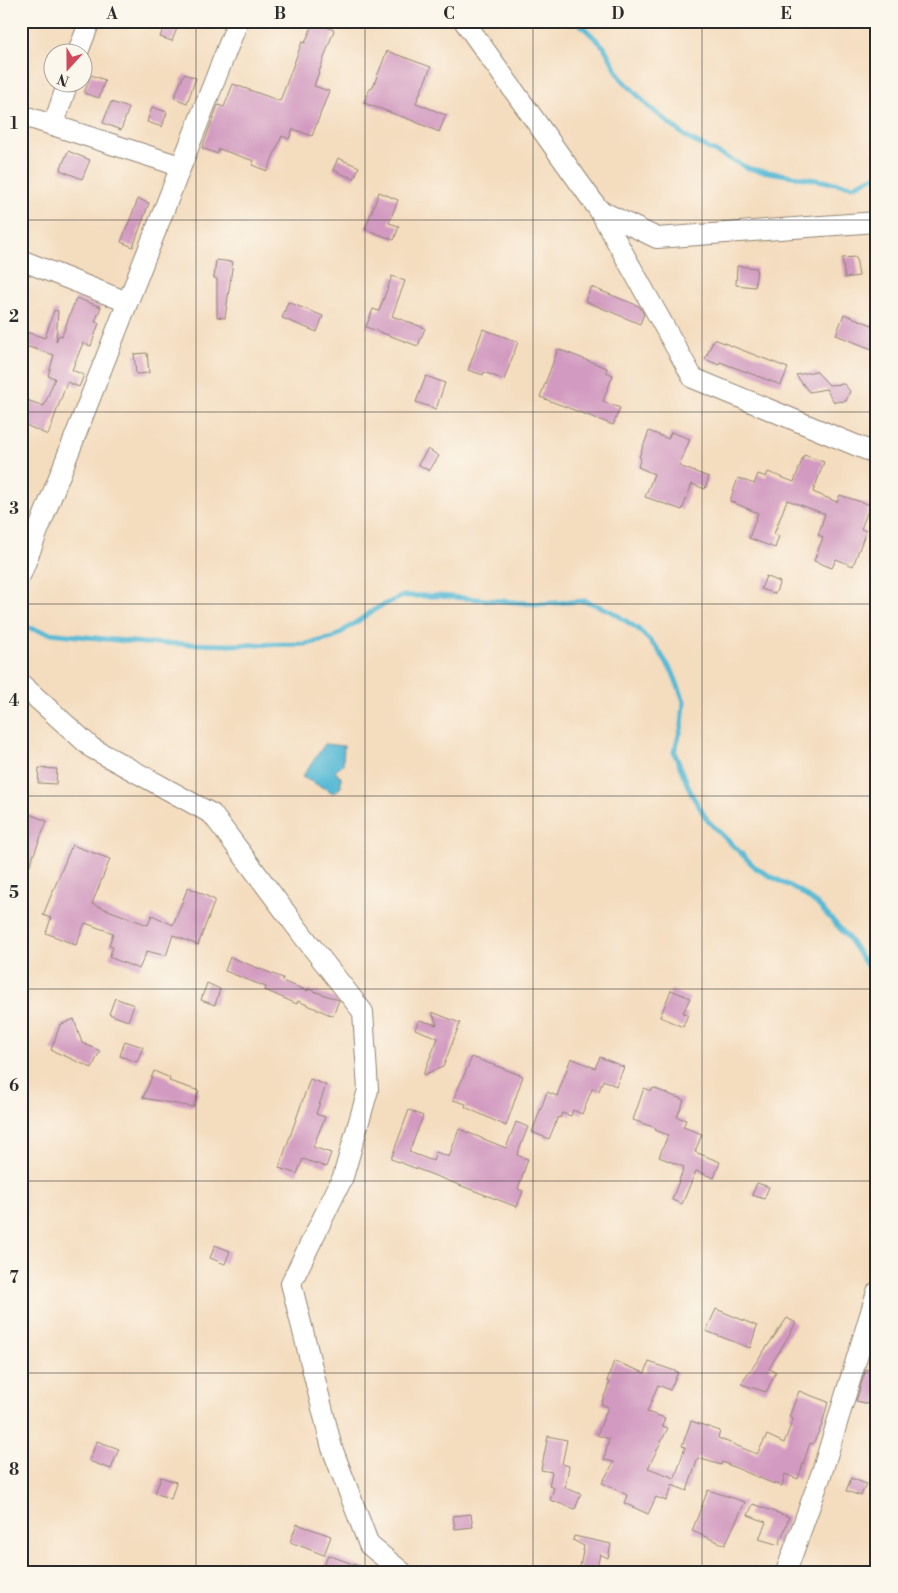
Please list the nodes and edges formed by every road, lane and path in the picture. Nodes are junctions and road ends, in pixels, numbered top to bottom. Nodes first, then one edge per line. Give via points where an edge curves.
1 (90, 21) edge
2 (238, 21) edge
3 (464, 21) edge
4 (82, 42) edge
5 (65, 92) edge
6 (21, 115) edge
7 (53, 126) junction
8 (180, 166) junction
9 (599, 210) junction
10 (877, 222) edge
11 (21, 260) edge
12 (127, 302) junction
13 (877, 454) edge
14 (21, 574) edge
15 (21, 684) edge
16 (877, 1292) edge
17 (402, 1572) edge
18 (786, 1572) edge

1 - 4 street
2 - 8 street
3 - 9 street
5 - 7 street
6 - 7 street
7 - 8 street
8 - 12 street
9 - 10 street via 657,238
9 - 13 street via 693,378
11 - 12 street
12 - 14 street
15 - 17 street via 92,748 212,814 363,1012 368,1090 343,1177 291,1283 332,1448 369,1545
16 - 18 street via 822,1472

